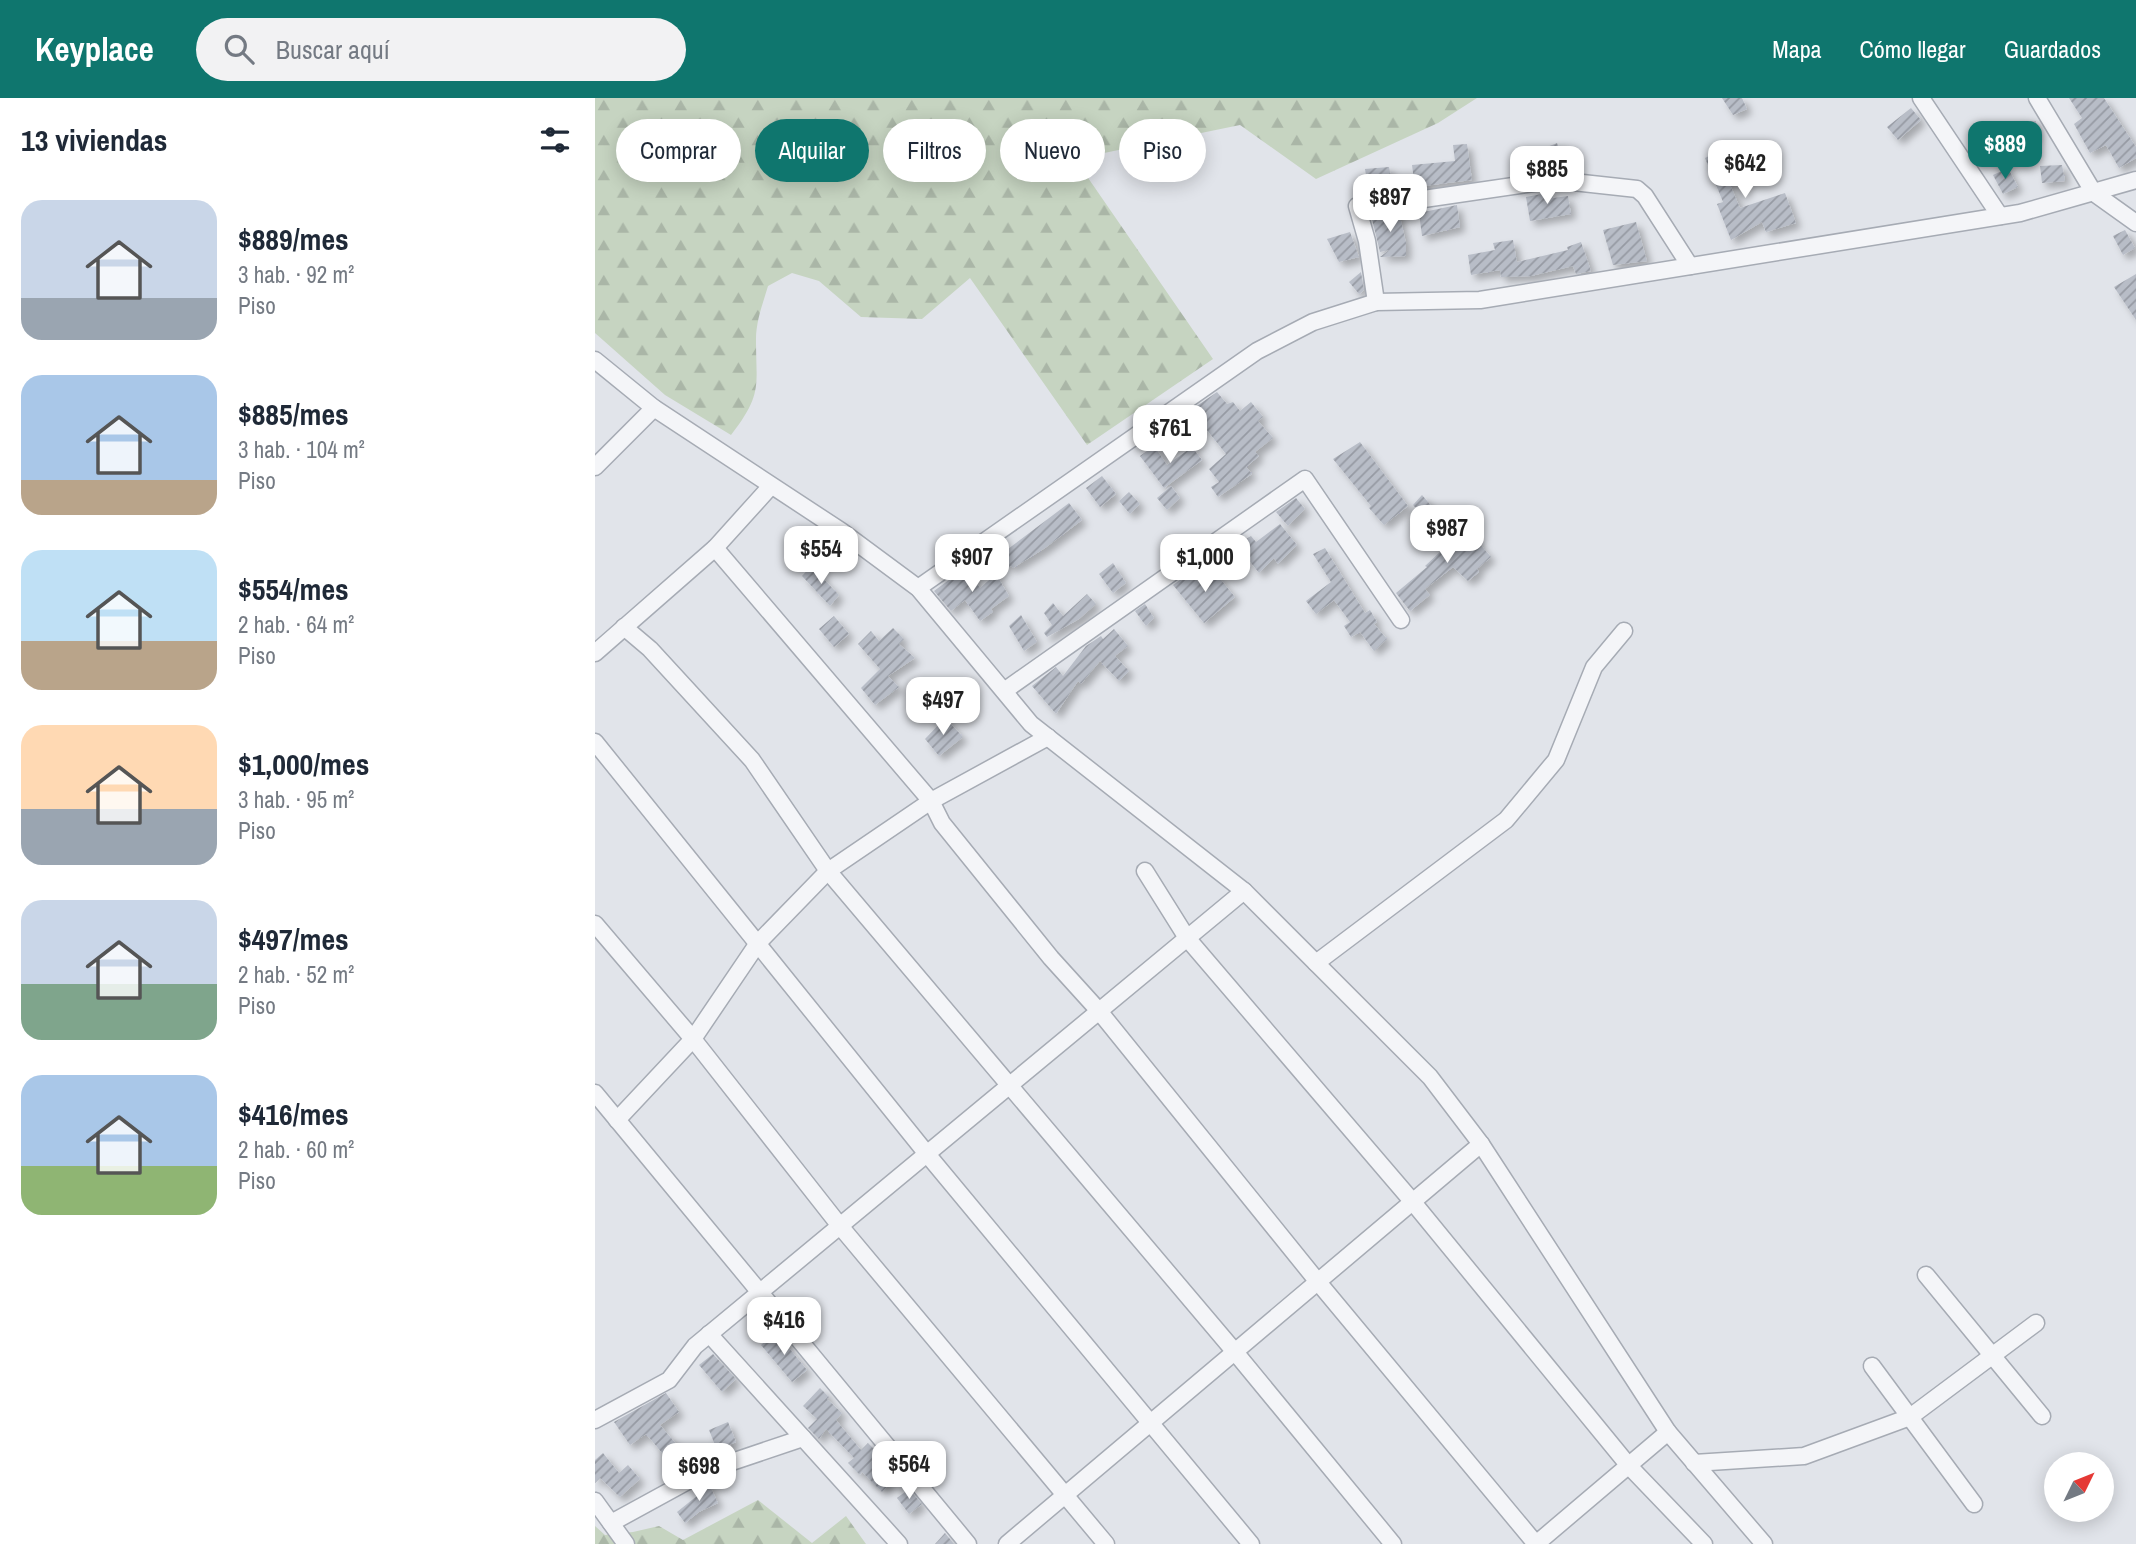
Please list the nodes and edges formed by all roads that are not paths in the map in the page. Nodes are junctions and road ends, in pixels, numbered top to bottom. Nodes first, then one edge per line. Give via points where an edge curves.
1 (1921, 98) edge
2 (2037, 98) edge
3 (2136, 180) edge
4 (2094, 193) junction
5 (2000, 216) junction
6 (2136, 223) edge
7 (1690, 266) junction
8 (1376, 302) junction
9 (595, 360) edge
10 (654, 408) junction
11 (595, 467) edge
12 (771, 486) junction
13 (715, 548) junction
14 (918, 588) junction
15 (1401, 620) dead end
16 (624, 627) junction
17 (1624, 631) dead end
18 (595, 653) edge
19 (1004, 691) junction
20 (1048, 737) junction
21 (595, 742) edge
22 (931, 801) junction
23 (828, 871) junction
24 (1145, 871) dead end
25 (1244, 891) junction
26 (595, 925) edge
27 (1187, 937) junction
28 (758, 943) junction
29 (1316, 963) junction
30 (1099, 1011) junction
31 (693, 1039) junction
32 (1010, 1085) junction
33 (595, 1093) edge
34 (617, 1120) junction
35 (1481, 1144) junction
36 (926, 1154) junction
37 (1412, 1202) junction
38 (840, 1226) junction
39 (1926, 1275) dead end
40 (1318, 1282) junction
41 (759, 1293) junction
42 (2036, 1323) dead end
43 (709, 1334) junction
44 (1234, 1352) junction
45 (1991, 1357) junction
46 (1872, 1366) dead end
47 (2042, 1416) dead end
48 (1910, 1417) junction
49 (595, 1420) edge
50 (1150, 1423) junction
51 (1668, 1432) junction
52 (803, 1438) junction
53 (1694, 1463) junction
54 (1629, 1466) junction
55 (1066, 1494) junction
56 (595, 1502) edge
57 (1974, 1504) dead end
58 (611, 1523) junction
59 (626, 1544) edge
60 (899, 1544) edge
61 (968, 1544) edge
62 (1007, 1544) edge
63 (1107, 1544) edge
64 (1251, 1544) edge
65 (1393, 1544) edge
66 (1704, 1544) edge
67 (1764, 1544) edge

1 - 5 street
2 - 4 street
3 - 4 street
4 - 5 street
4 - 6 street
5 - 7 street
7 - 8 street via 1480,300
7 - 8 street via 1637,189 1555,180 1357,206
8 - 14 street via 1313,322 1257,351
9 - 10 street
10 - 11 street
10 - 12 street
12 - 13 street
12 - 14 street
13 - 16 street
13 - 22 street
14 - 19 street
15 - 19 street via 1305,478
16 - 18 street
16 - 23 street via 753,760
17 - 29 street via 1594,667 1556,760 1506,820
19 - 20 street
20 - 22 street
20 - 25 street
21 - 28 street
22 - 23 street
22 - 30 street via 950,833
23 - 28 street
23 - 32 street
24 - 27 street
25 - 27 street
25 - 29 street
26 - 31 street
27 - 30 street
27 - 37 street
28 - 31 street
28 - 36 street
29 - 35 street via 1430,1077
30 - 32 street
30 - 40 street
31 - 34 street
31 - 38 street
32 - 36 street
32 - 44 street
33 - 34 street
34 - 41 street
35 - 37 street
35 - 51 street
36 - 38 street
36 - 50 street
37 - 40 street
37 - 54 street
38 - 41 street
38 - 55 street
39 - 45 street
40 - 44 street
40 - 54 street via 1535,1544
41 - 43 street
41 - 61 street
42 - 45 street
43 - 49 street via 669,1380
43 - 52 street
44 - 50 street
44 - 65 street
45 - 47 street
45 - 48 street
46 - 48 street
48 - 53 street via 1804,1456
48 - 57 street
50 - 55 street
50 - 64 street
51 - 53 street
51 - 54 street
52 - 58 street via 708,1470
52 - 60 street
53 - 67 street
54 - 66 street
55 - 62 street
55 - 63 street
56 - 58 street
58 - 59 street

